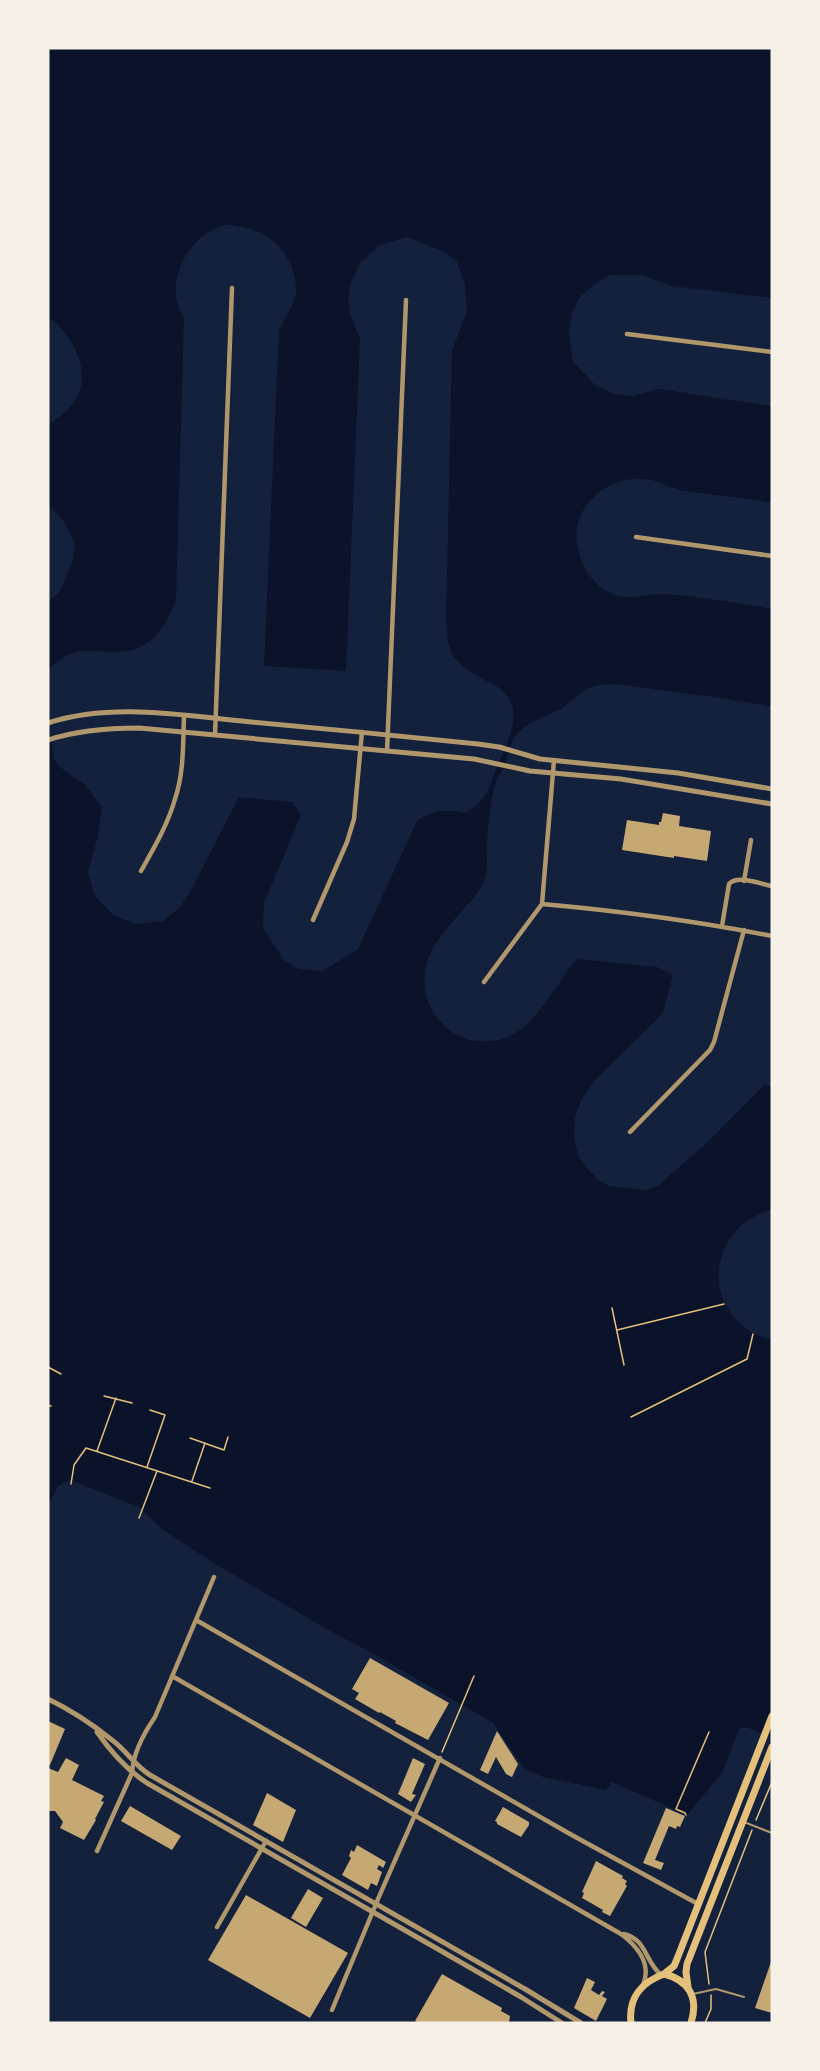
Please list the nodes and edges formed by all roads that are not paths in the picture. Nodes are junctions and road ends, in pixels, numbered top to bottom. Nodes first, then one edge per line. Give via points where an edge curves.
1 (232, 288) dead end
2 (406, 300) dead end
3 (627, 334) dead end
4 (772, 352) edge
5 (636, 537) dead end
6 (772, 556) edge
7 (184, 716) junction
8 (216, 719) junction
9 (50, 723) edge
10 (183, 732) junction
11 (362, 732) junction
12 (215, 735) junction
13 (388, 735) junction
14 (51, 739) edge
15 (360, 748) junction
16 (387, 751) junction
17 (554, 760) junction
18 (553, 774) junction
19 (738, 783) junction
20 (772, 789) edge
21 (736, 797) junction
22 (772, 804) edge
23 (751, 840) dead end
24 (141, 871) dead end
25 (744, 881) junction
26 (772, 886) edge
27 (542, 904) junction
28 (314, 920) dead end
29 (722, 926) junction
30 (744, 930) junction
31 (772, 936) edge
32 (484, 982) dead end
33 (630, 1132) dead end
34 (214, 1577) dead end
35 (196, 1620) junction
36 (172, 1676) junction
37 (48, 1699) edge
38 (772, 1716) edge
39 (95, 1729) junction
40 (772, 1747) edge
41 (440, 1758) junction
42 (133, 1761) junction
43 (132, 1773) junction
44 (416, 1815) junction
45 (742, 1822) junction
46 (772, 1833) edge
47 (266, 1841) junction
48 (262, 1849) junction
49 (98, 1851) dead end
50 (698, 1904) junction
51 (376, 1905) junction
52 (374, 1913) junction
53 (217, 1928) dead end
54 (621, 1934) junction
55 (662, 1974) junction
56 (644, 1985) junction
57 (691, 1990) junction
58 (744, 1997) dead end
59 (332, 2010) dead end
60 (629, 2021) edge
61 (562, 2023) edge
62 (581, 2023) edge
63 (691, 2023) edge

1 - 8 street
2 - 13 street
3 - 4 street
5 - 6 street
7 - 8 street
7 - 9 street via 106,712
7 - 10 street
8 - 11 street
8 - 12 street
10 - 12 street
10 - 14 street via 104,728
10 - 24 street via 176,797
11 - 13 street
11 - 15 street
12 - 15 street
13 - 16 street
13 - 17 street via 500,747
15 - 16 street
15 - 28 street via 354,819
16 - 18 street via 494,762
17 - 18 street
17 - 19 street
18 - 21 street via 621,779
18 - 27 street
19 - 20 street
19 - 21 street
21 - 22 street
23 - 25 street
25 - 26 street
25 - 29 street via 732,880 729,884
27 - 29 street
27 - 32 street
29 - 30 street
30 - 31 street
30 - 33 street via 710,1050
34 - 35 street
35 - 36 street
35 - 41 street
36 - 42 street
36 - 44 street
37 - 39 street
38 - 50 main road
39 - 42 street via 114,1741
39 - 43 street
40 - 45 main road
41 - 44 street
41 - 50 street
42 - 43 street
42 - 47 street via 150,1775
43 - 48 street
43 - 49 street
44 - 51 street
44 - 54 street
45 - 46 lane
45 - 57 main road via 687,1964
47 - 48 street
47 - 51 street
48 - 52 street
48 - 53 street
50 - 55 main road via 674,1966
51 - 52 street
51 - 62 street
52 - 59 street
52 - 61 street
54 - 55 street via 640,1942 654,1969
54 - 56 street via 637,1947 642,1958 646,1969
55 - 56 main road
55 - 57 main road via 679,1979
56 - 60 main road via 633,2001
57 - 58 lane via 710,1989
57 - 63 main road via 695,2002

